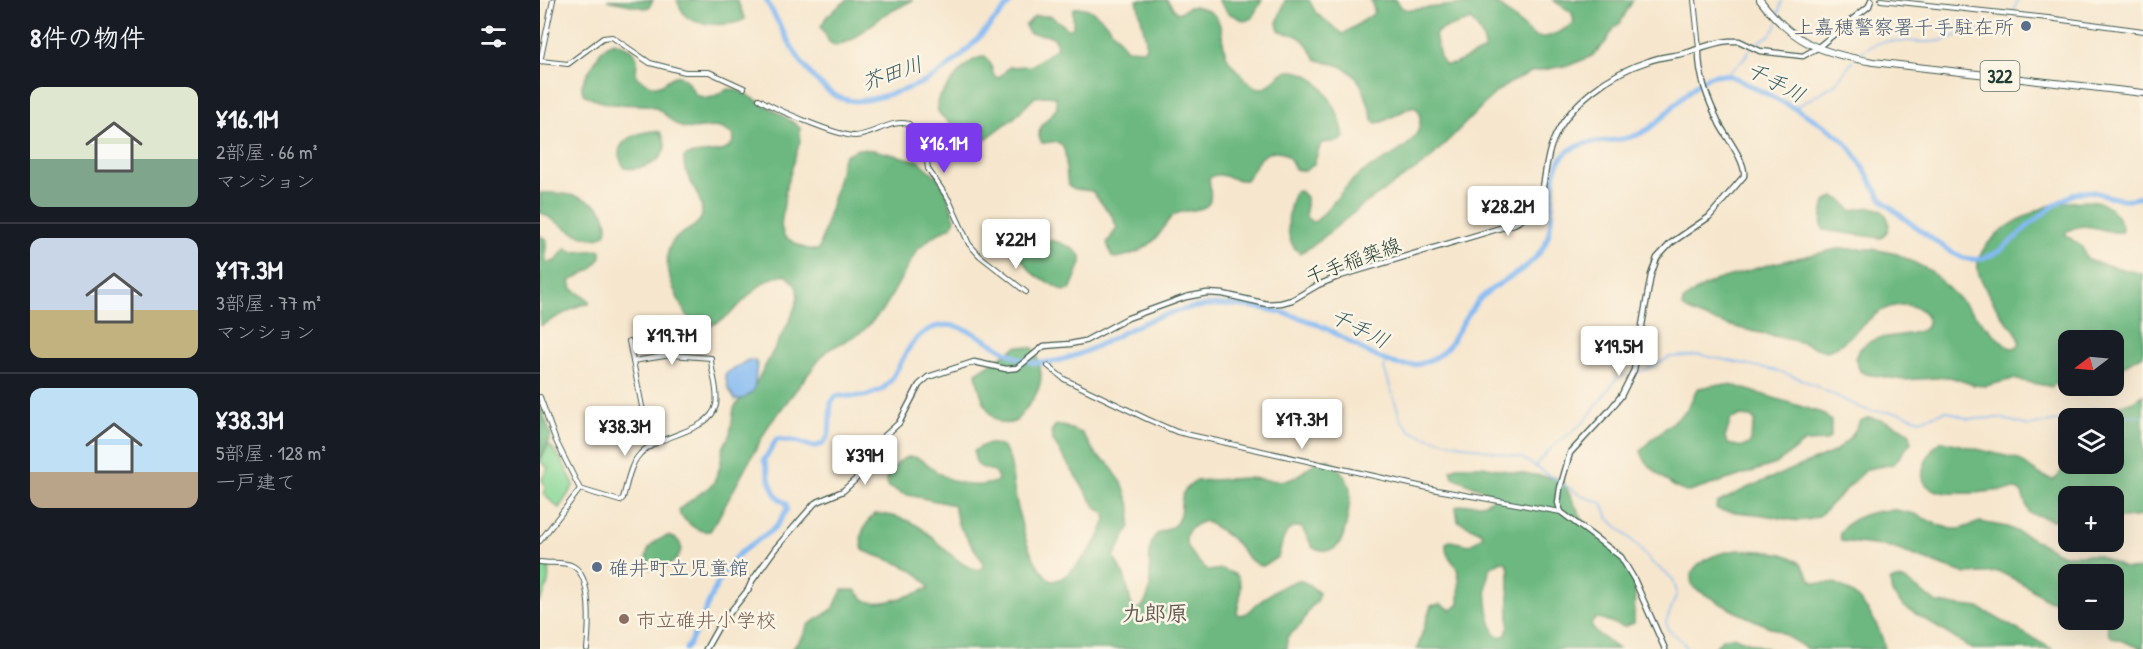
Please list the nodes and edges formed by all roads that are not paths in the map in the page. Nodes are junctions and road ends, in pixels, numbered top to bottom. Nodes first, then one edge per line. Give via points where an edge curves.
1 (553, 0) edge
2 (1694, 0) edge
3 (1760, 0) edge
4 (1871, 0) edge
5 (1881, 0) edge
6 (2143, 31) edge
7 (1700, 48) junction
8 (1817, 48) junction
9 (540, 62) edge
10 (744, 88) dead end
11 (2143, 93) edge
12 (759, 99) dead end
13 (1026, 292) dead end
14 (629, 340) dead end
15 (633, 361) junction
16 (1048, 366) dead end
17 (540, 397) edge
18 (650, 447) junction
19 (580, 489) junction
20 (1561, 512) junction
21 (540, 541) edge
22 (540, 562) edge
23 (587, 649) edge
24 (706, 649) edge
25 (1665, 649) edge

1 - 9 street
2 - 7 street
3 - 8 highway, 322 via 1779,23
4 - 8 main road, 千手稲築線 via 1869,6
5 - 6 street
7 - 8 main road, 千手稲築線 via 1739,41 1760,51 1803,56
7 - 20 main road via 1703,85 1743,166 1744,176 1709,217 1671,243 1657,258 1634,370 1621,396 1569,453 1560,488
7 - 24 main road, 千手稲築線 via 1638,64 1593,91 1565,120 1554,139 1537,206 1514,224 1340,276 1281,303 1267,304 1223,294 1186,297 1128,318 1085,341 1050,345 1011,369 974,362 923,380 898,423 868,450 856,479 804,514 765,562
8 - 11 highway, 322 via 1854,58
9 - 10 street via 568,64 598,41 612,37 650,63 685,72 709,72
12 - 13 street via 782,112 848,135 861,135 900,122 909,124 925,145 928,169 949,200 969,244
14 - 15 street
15 - 18 street
15 - 18 street via 671,355 711,358 716,384 713,413 707,420
16 - 20 street via 1065,379 1177,432 1437,490
17 - 19 street
18 - 19 street via 636,458 622,499 617,501
19 - 21 street
20 - 25 main road via 1621,557
22 - 23 street via 569,564 582,575 590,619

